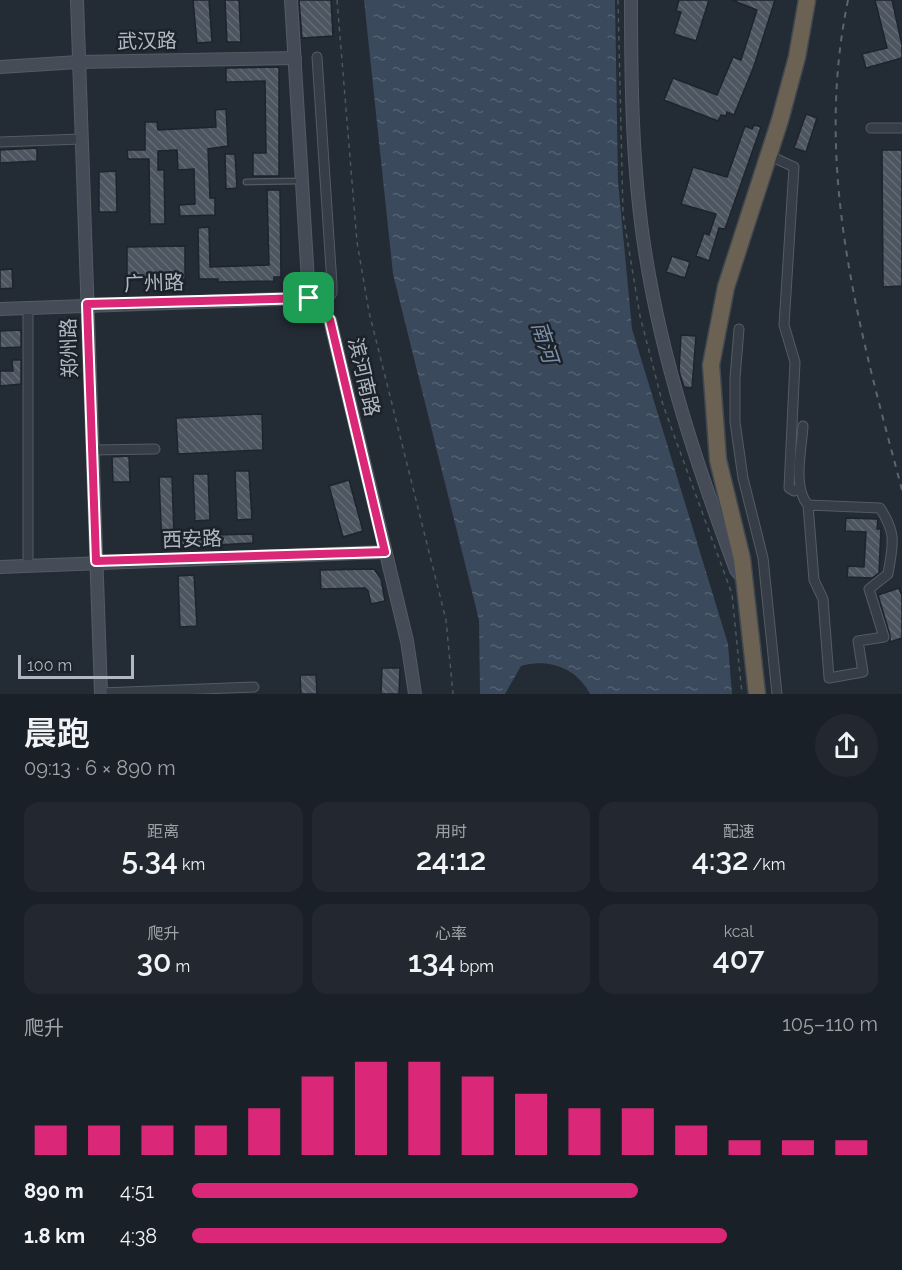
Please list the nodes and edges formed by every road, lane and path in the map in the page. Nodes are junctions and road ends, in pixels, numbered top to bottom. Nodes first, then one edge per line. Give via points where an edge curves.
1 (77, 0) edge
2 (291, 0) edge
3 (337, 0) edge
4 (631, 0) edge
5 (807, 0) edge
6 (816, 0) edge
7 (317, 57) dead end
8 (295, 58) junction
9 (78, 62) junction
10 (0, 67) edge
11 (872, 128) dead end
12 (902, 128) edge
13 (81, 139) junction
14 (0, 142) edge
15 (772, 157) junction
16 (303, 181) junction
17 (246, 182) dead end
18 (309, 298) junction
19 (87, 304) junction
20 (28, 307) junction
21 (0, 309) edge
22 (320, 309) junction
23 (739, 329) dead end
24 (803, 426) dead end
25 (155, 449) dead end
26 (92, 450) junction
27 (800, 488) junction
28 (808, 505) junction
29 (730, 534) junction
30 (385, 552) junction
31 (96, 561) junction
32 (28, 565) junction
33 (0, 567) edge
34 (751, 600) junction
35 (254, 687) dead end
36 (101, 694) edge
37 (415, 694) edge
38 (453, 694) edge
39 (757, 694) edge
40 (763, 694) edge
41 (777, 694) edge

1 - 9 street, 郑州路
2 - 8 street
3 - 38 path via 357,242 369,312 446,620
4 - 29 street via 636,171 645,251 670,374 694,456
5 - 15 highway
6 - 15 highway via 805,59
7 - 22 street via 333,284 332,293
8 - 9 street, 武汉路
8 - 16 street
9 - 10 street, 武汉路
9 - 13 street, 郑州路
11 - 12 street
13 - 14 street
13 - 19 street, 郑州路
15 - 27 street via 794,167 784,325 795,362 789,488
15 - 29 highway via 726,287 711,365 718,460
15 - 34 highway via 735,289 720,366 728,457 751,560
16 - 17 lane
16 - 18 street
18 - 19 street, 广州路
18 - 22 street, 滨河南路
19 - 20 street, 广州路
19 - 26 street, 郑州路
20 - 21 street, 广州路
20 - 32 street
22 - 30 street, 滨河南路 via 330,320
23 - 41 street via 735,422 743,478 763,558
24 - 27 street
25 - 26 street
26 - 31 street, 郑州路
27 - 28 street
28 - 28 street via 880,508 891,525 893,543 888,574 870,589 884,637 858,641 863,672 830,678 823,599 814,580
29 - 34 highway
30 - 31 street, 西安路
30 - 37 street, 滨河南路 via 407,641
31 - 32 street, 西安路
31 - 36 street, 郑州路
32 - 33 street, 西安路
34 - 39 highway
34 - 40 highway
35 - 36 street

